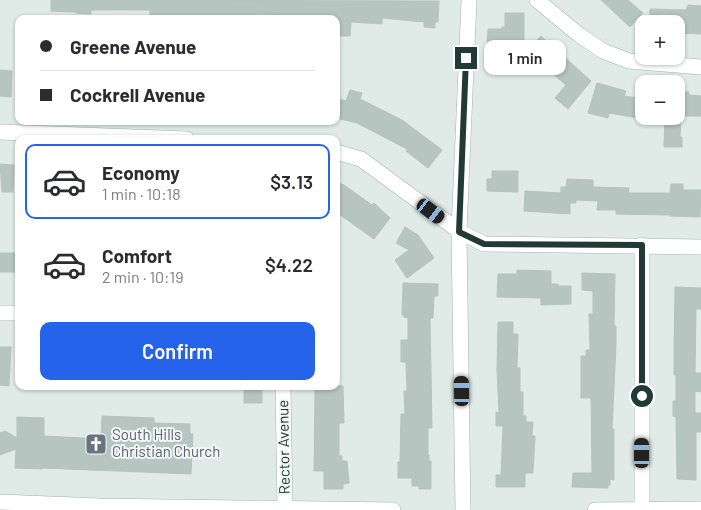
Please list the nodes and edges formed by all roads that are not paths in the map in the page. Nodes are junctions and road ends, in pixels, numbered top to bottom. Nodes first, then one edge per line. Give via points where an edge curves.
1 (469, 0) edge
2 (537, 0) edge
3 (701, 67) edge
4 (0, 132) edge
5 (80, 135) edge
6 (340, 153) edge
7 (459, 232) junction
8 (642, 245) junction
9 (701, 247) edge
10 (0, 313) edge
11 (15, 313) edge
12 (283, 390) edge
13 (0, 502) edge
14 (285, 508) junction
15 (393, 510) edge
16 (463, 510) edge
17 (595, 510) edge
18 (642, 510) edge
19 (701, 510) edge

1 - 7 street
2 - 3 street via 578,34 620,58
4 - 5 street
6 - 7 street via 361,159
7 - 8 street via 484,244
7 - 16 street
8 - 9 street
8 - 18 street
10 - 11 street
12 - 14 street, Rector Avenue
13 - 14 street
14 - 15 street
17 - 18 street
18 - 19 street

